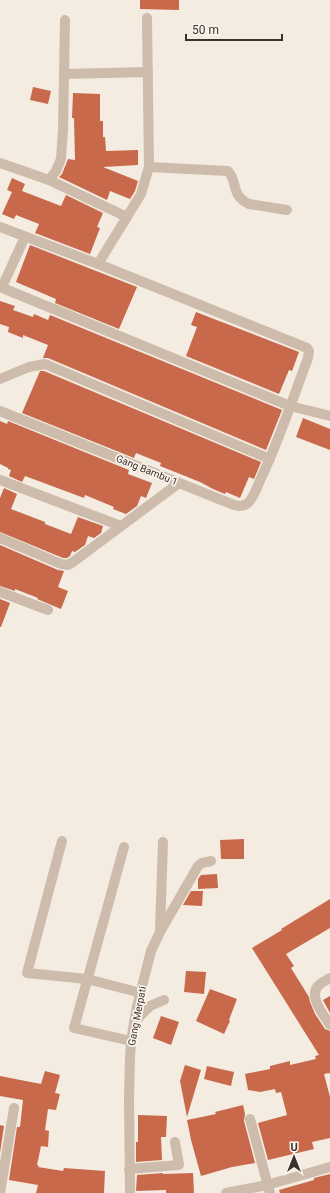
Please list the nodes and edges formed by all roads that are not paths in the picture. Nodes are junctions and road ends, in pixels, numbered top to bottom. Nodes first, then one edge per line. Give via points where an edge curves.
1 (147, 18) dead end
2 (65, 20) dead end
3 (148, 72) junction
4 (64, 74) junction
5 (0, 164) edge
6 (149, 167) junction
7 (49, 180) junction
8 (287, 210) dead end
9 (127, 217) junction
10 (0, 226) edge
11 (26, 237) junction
12 (98, 264) junction
13 (1, 287) edge
14 (0, 379) edge
15 (290, 406) junction
16 (0, 411) edge
17 (330, 416) edge
18 (270, 459) junction
19 (0, 480) edge
20 (179, 483) junction
21 (121, 526) junction
22 (0, 538) edge
23 (0, 592) edge
24 (48, 610) dead end
25 (62, 841) dead end
26 (163, 842) dead end
27 (124, 847) dead end
28 (211, 861) dead end
29 (160, 932) junction
30 (330, 978) edge
31 (87, 979) junction
32 (141, 993) junction
33 (164, 1000) dead end
34 (134, 1022) junction
35 (330, 1025) edge
36 (131, 1041) junction
37 (14, 1108) dead end
38 (250, 1119) dead end
39 (175, 1142) dead end
40 (2, 1161) edge
41 (330, 1167) edge
42 (129, 1169) junction
43 (268, 1189) edge
44 (0, 1193) edge
45 (130, 1193) edge
46 (226, 1193) edge

1 - 3 street
2 - 4 street
3 - 4 street
3 - 6 street
4 - 7 street via 61,159
5 - 7 street
6 - 8 street via 228,171 238,196 244,202
6 - 9 street via 141,194
7 - 9 street
9 - 12 street
10 - 11 street
11 - 12 street
11 - 13 street
12 - 15 street via 307,348 308,358
13 - 15 street
14 - 18 street via 29,367 45,364
15 - 17 street
15 - 18 street
16 - 20 street, Gang Bambu 1
18 - 20 street, Gang Bambu 1 via 253,496 244,506 234,505
19 - 21 street
20 - 21 street
21 - 22 street via 68,565
23 - 24 street
25 - 31 street via 27,973
26 - 29 street
27 - 31 street
28 - 29 street, Gang Merpati via 198,866
29 - 32 street, Gang Merpati via 151,951
30 - 35 street via 318,985 314,998
31 - 32 street
31 - 36 street via 74,1028
32 - 34 street, Gang Merpati
33 - 34 street via 150,1006
34 - 36 street, Gang Merpati
36 - 42 street, Gang Merpati
37 - 40 street
38 - 43 street
39 - 42 street via 179,1165
40 - 44 street
41 - 43 street
42 - 45 street, Gang Merpati
43 - 46 street

